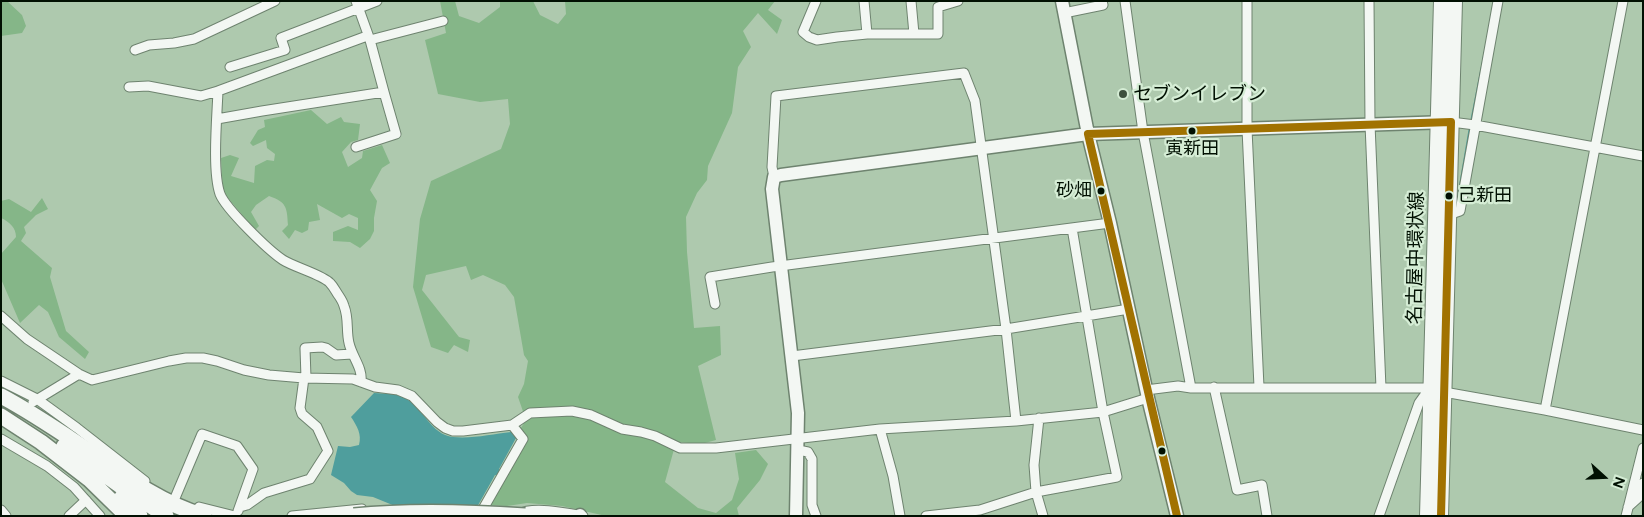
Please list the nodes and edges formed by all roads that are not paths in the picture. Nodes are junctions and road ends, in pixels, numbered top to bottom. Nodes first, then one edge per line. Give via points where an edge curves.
1 (275, 1) edge
2 (377, 1) edge
3 (816, 1) edge
4 (864, 1) edge
5 (911, 1) edge
6 (956, 1) edge
7 (1102, 1) edge
8 (1125, 1) edge
9 (1247, 1) edge
10 (1369, 1) edge
11 (1441, 1) edge
12 (1455, 1) edge
13 (1498, 1) edge
14 (1623, 1) edge
15 (358, 4) edge
16 (1063, 7) edge
17 (443, 21) dead end
18 (867, 34) junction
19 (914, 34) junction
20 (368, 38) junction
21 (135, 50) dead end
22 (230, 67) dead end
23 (129, 87) dead end
24 (218, 91) junction
25 (384, 92) junction
26 (217, 119) junction
27 (1445, 122) junction
28 (1370, 124) junction
29 (1472, 125) junction
30 (1247, 129) junction
31 (1143, 132) junction
32 (1088, 134) junction
33 (356, 147) dead end
34 (981, 147) junction
35 (1596, 148) junction
36 (1643, 156) edge
37 (774, 177) junction
38 (1448, 215) junction
39 (1110, 223) junction
40 (1072, 228) junction
41 (994, 239) junction
42 (781, 266) junction
43 (715, 304) dead end
44 (1129, 309) junction
45 (1086, 315) junction
46 (1, 316) edge
47 (1006, 329) junction
48 (352, 354) junction
49 (792, 356) junction
50 (79, 374) junction
51 (305, 378) junction
52 (1, 381) edge
53 (361, 382) junction
54 (1214, 387) junction
55 (1259, 387) junction
56 (1, 388) edge
57 (1191, 388) junction
58 (1382, 388) junction
59 (1435, 392) junction
60 (1147, 394) junction
61 (1, 396) edge
62 (35, 401) junction
63 (1, 405) edge
64 (1545, 410) junction
65 (1103, 412) junction
66 (1, 416) edge
67 (1040, 418) junction
68 (1016, 421) junction
69 (46, 423) junction
70 (512, 424) junction
71 (880, 429) junction
72 (1643, 430) edge
73 (1, 439) edge
74 (798, 444) junction
75 (1643, 448) edge
76 (79, 457) junction
77 (89, 478) junction
78 (1643, 483) edge
79 (1036, 492) junction
80 (175, 498) junction
81 (86, 500) junction
82 (1, 510) edge
83 (1627, 512) edge
84 (237, 513) edge
85 (435, 513) junction
86 (6, 516) edge
87 (69, 516) edge
88 (100, 516) edge
89 (118, 516) edge
90 (127, 516) edge
91 (140, 516) edge
92 (166, 516) edge
93 (204, 516) edge
94 (292, 516) edge
95 (354, 516) edge
96 (378, 516) edge
97 (404, 516) edge
98 (479, 516) edge
99 (515, 516) edge
100 (525, 516) edge
101 (580, 516) edge
102 (796, 516) edge
103 (816, 516) edge
104 (900, 516) edge
105 (926, 516) edge
106 (1043, 516) edge
107 (1176, 516) edge
108 (1268, 516) edge
109 (1379, 516) edge
110 (1427, 516) edge
111 (1441, 516) edge

1 - 21 street via 194,39 148,45
2 - 15 street
3 - 18 street via 803,32 809,37 817,40
4 - 18 street
5 - 19 street
6 - 19 street via 938,7 938,34
7 - 16 street via 1103,5
8 - 31 street
9 - 30 street
10 - 28 street
11 - 27 main road, 名古屋中環状線
12 - 27 main road, 名古屋中環状線
13 - 29 street
14 - 35 street
15 - 20 street
15 - 22 street via 282,38 285,50
16 - 32 street
17 - 20 street
18 - 19 street
20 - 24 street
20 - 25 street
23 - 24 street via 148,86 201,96
24 - 26 street
25 - 26 street
25 - 33 street via 396,134
26 - 48 street via 220,194 263,243 283,260 329,282 344,304
27 - 28 street
27 - 29 street
27 - 38 main road, 名古屋中環状線
27 - 59 main road, 名古屋中環状線
28 - 30 street
28 - 58 street
29 - 35 street
29 - 38 street via 1460,210
30 - 31 street
30 - 55 street
31 - 32 street
31 - 57 street
32 - 34 street
32 - 39 street
34 - 37 street
34 - 37 street via 975,101 964,73 776,96
34 - 41 street
35 - 36 street
35 - 64 street
37 - 42 street via 772,189
38 - 59 main road, 名古屋中環状線
39 - 40 street
39 - 44 street
40 - 41 street
40 - 45 street
41 - 42 street
41 - 47 street
42 - 43 street via 710,277
42 - 49 street
44 - 45 street
44 - 60 street
45 - 47 street
45 - 65 street
46 - 50 street via 26,339
47 - 49 street
47 - 68 street
48 - 51 street via 336,355 322,347 305,348
48 - 53 street via 359,367
49 - 74 street
50 - 51 street via 92,380 169,361 203,358 269,375
50 - 62 street
51 - 53 street
51 - 84 street via 300,408 316,427 328,451 310,479 264,493
52 - 62 street
53 - 70 street via 412,396 437,422 453,431
54 - 55 street
54 - 57 street
54 - 108 street via 1237,490 1262,486
55 - 58 street
56 - 69 highway via 36,412
57 - 60 street via 1178,386
58 - 59 street
59 - 64 street
59 - 109 street via 1424,396 1419,403
59 - 110 main road, 名古屋中環状線
59 - 111 main road, 名古屋中環状線
60 - 65 street
60 - 107 street
61 - 69 highway
62 - 80 street
63 - 76 highway
64 - 72 street
65 - 67 street
65 - 79 street via 1117,477
66 - 77 highway
67 - 68 street
67 - 79 street via 1034,465
68 - 71 street
69 - 93 highway via 146,490
70 - 74 street via 530,414 572,411 591,415 622,429 655,436 680,448
70 - 98 street via 523,440
71 - 74 street
71 - 104 street
73 - 81 street via 47,466
74 - 102 street
74 - 103 street via 812,459 812,505
75 - 83 street
76 - 91 highway
76 - 92 highway
77 - 89 highway via 102,501
77 - 90 highway
78 - 83 street via 1638,498
79 - 105 street via 980,510
79 - 106 street
80 - 84 street via 208,510
80 - 84 street via 202,434 236,446 253,469
81 - 87 street
81 - 88 street
82 - 86 street
85 - 95 highway, bridge
85 - 97 highway, bridge
85 - 100 highway, bridge
94 - 96 street via 362,509
99 - 101 street via 534,510

